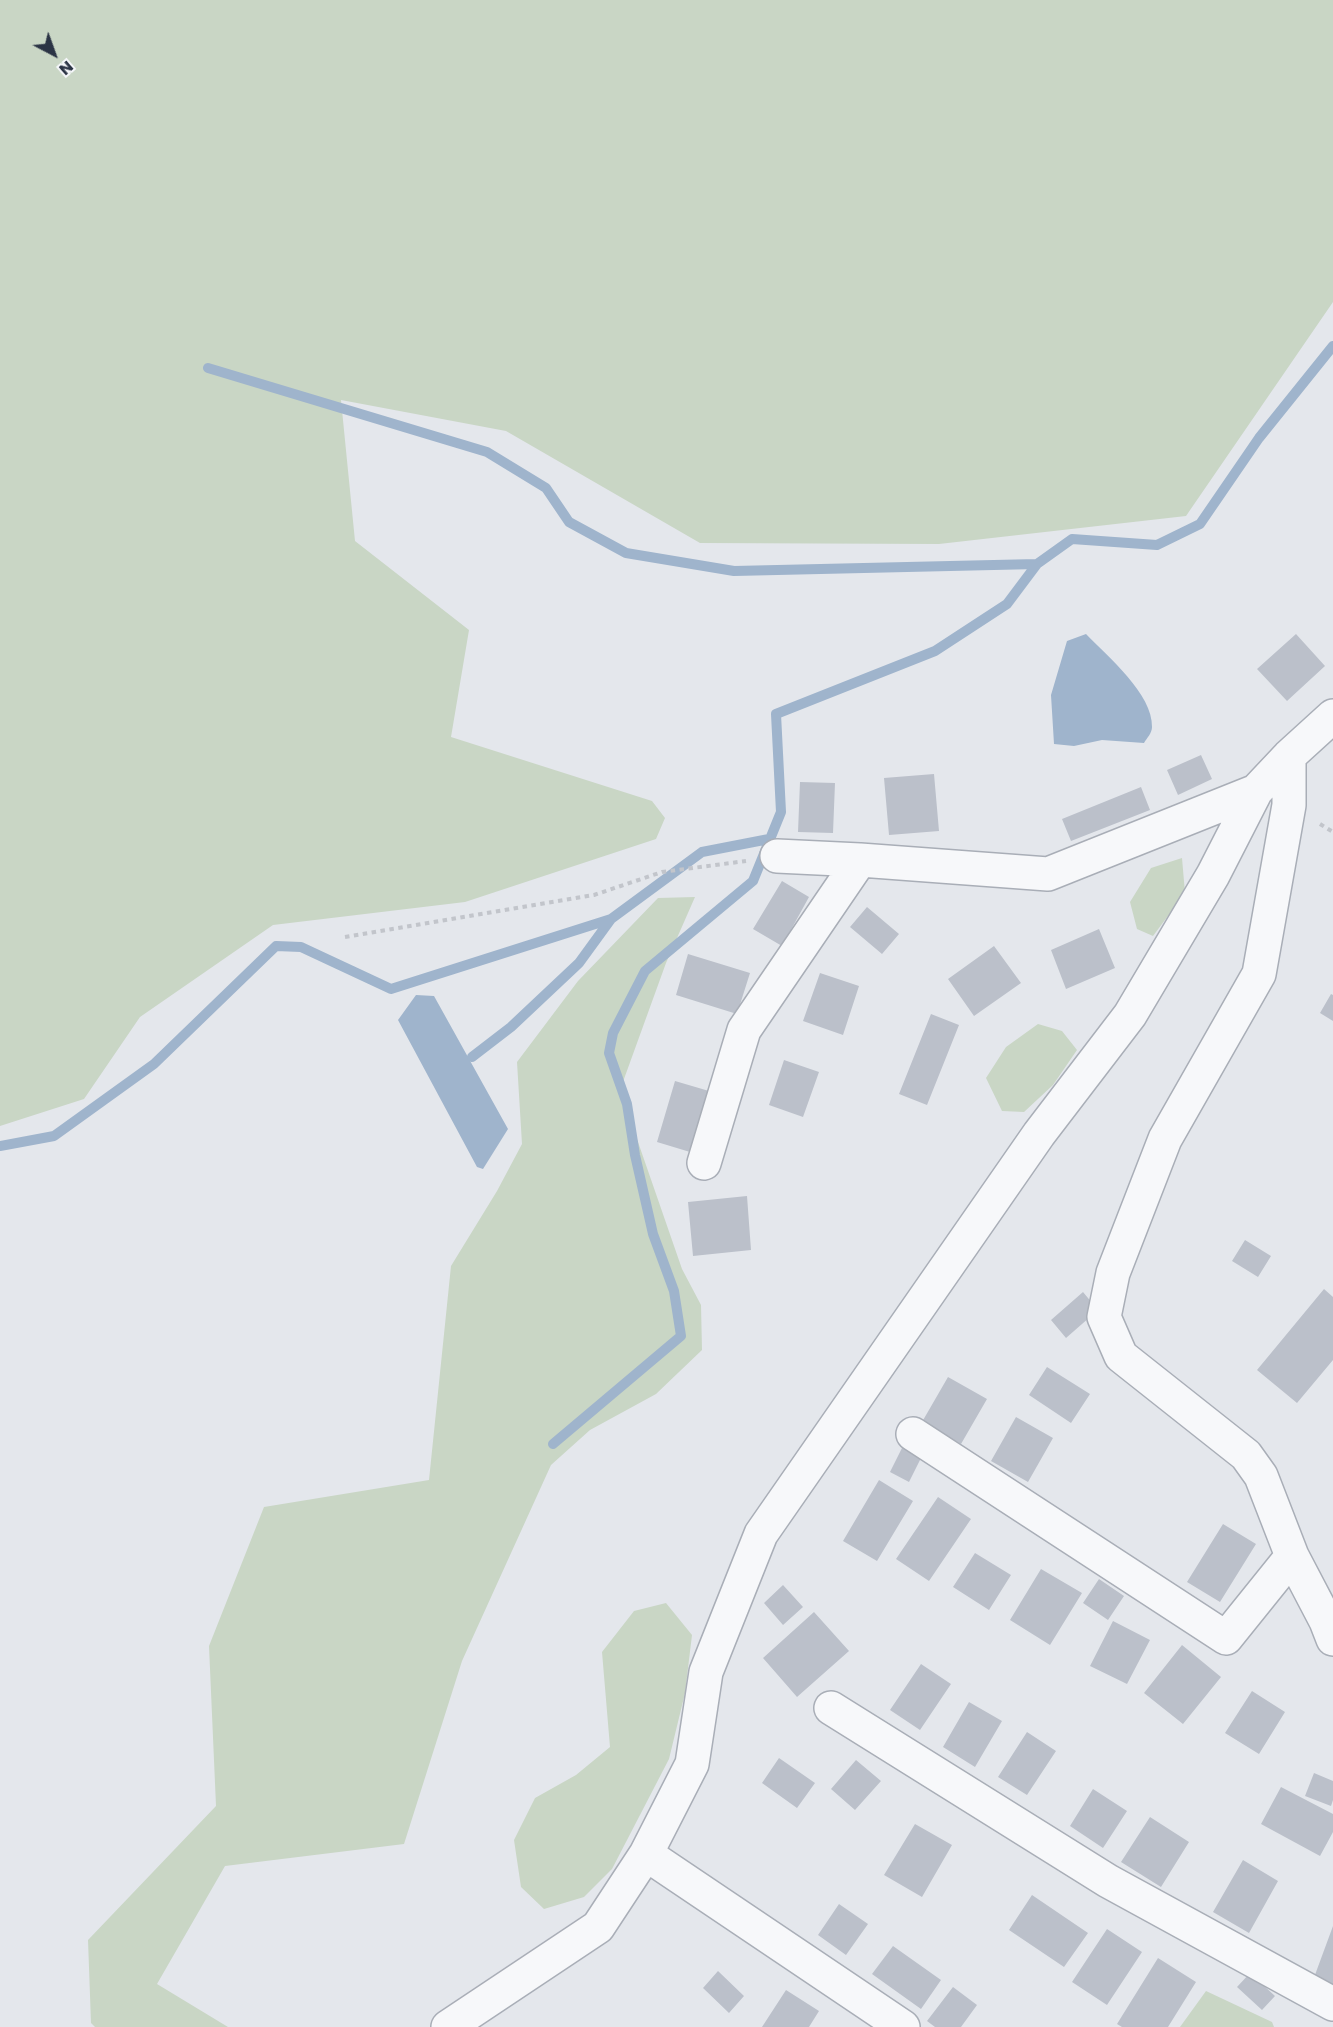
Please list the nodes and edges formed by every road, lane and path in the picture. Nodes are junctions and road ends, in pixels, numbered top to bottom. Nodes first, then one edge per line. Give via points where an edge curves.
1 (1333, 716) edge
2 (1289, 756) junction
3 (1256, 791) junction
4 (777, 856) joint
5 (860, 860) junction
6 (345, 937) dead end
7 (704, 1163) dead end
8 (913, 1434) dead end
9 (1292, 1556) junction
10 (1333, 1639) edge
11 (831, 1708) dead end
12 (646, 1854) junction
13 (1333, 2004) edge
14 (448, 2027) edge
15 (903, 2027) edge

1 - 2 street
2 - 3 street
2 - 9 street via 1289,805 1259,974 1165,1139 1113,1273 1104,1317 1121,1356 1246,1455 1261,1476
3 - 5 street via 1048,874
3 - 12 street via 1213,874 1130,1015 1039,1134 762,1534 706,1672 692,1764
4 - 5 street
4 - 6 path via 662,872 594,895
5 - 7 street via 744,1030
8 - 9 street via 1226,1638
9 - 10 street
11 - 13 street via 1108,1881
12 - 14 street via 598,1927
12 - 15 street

